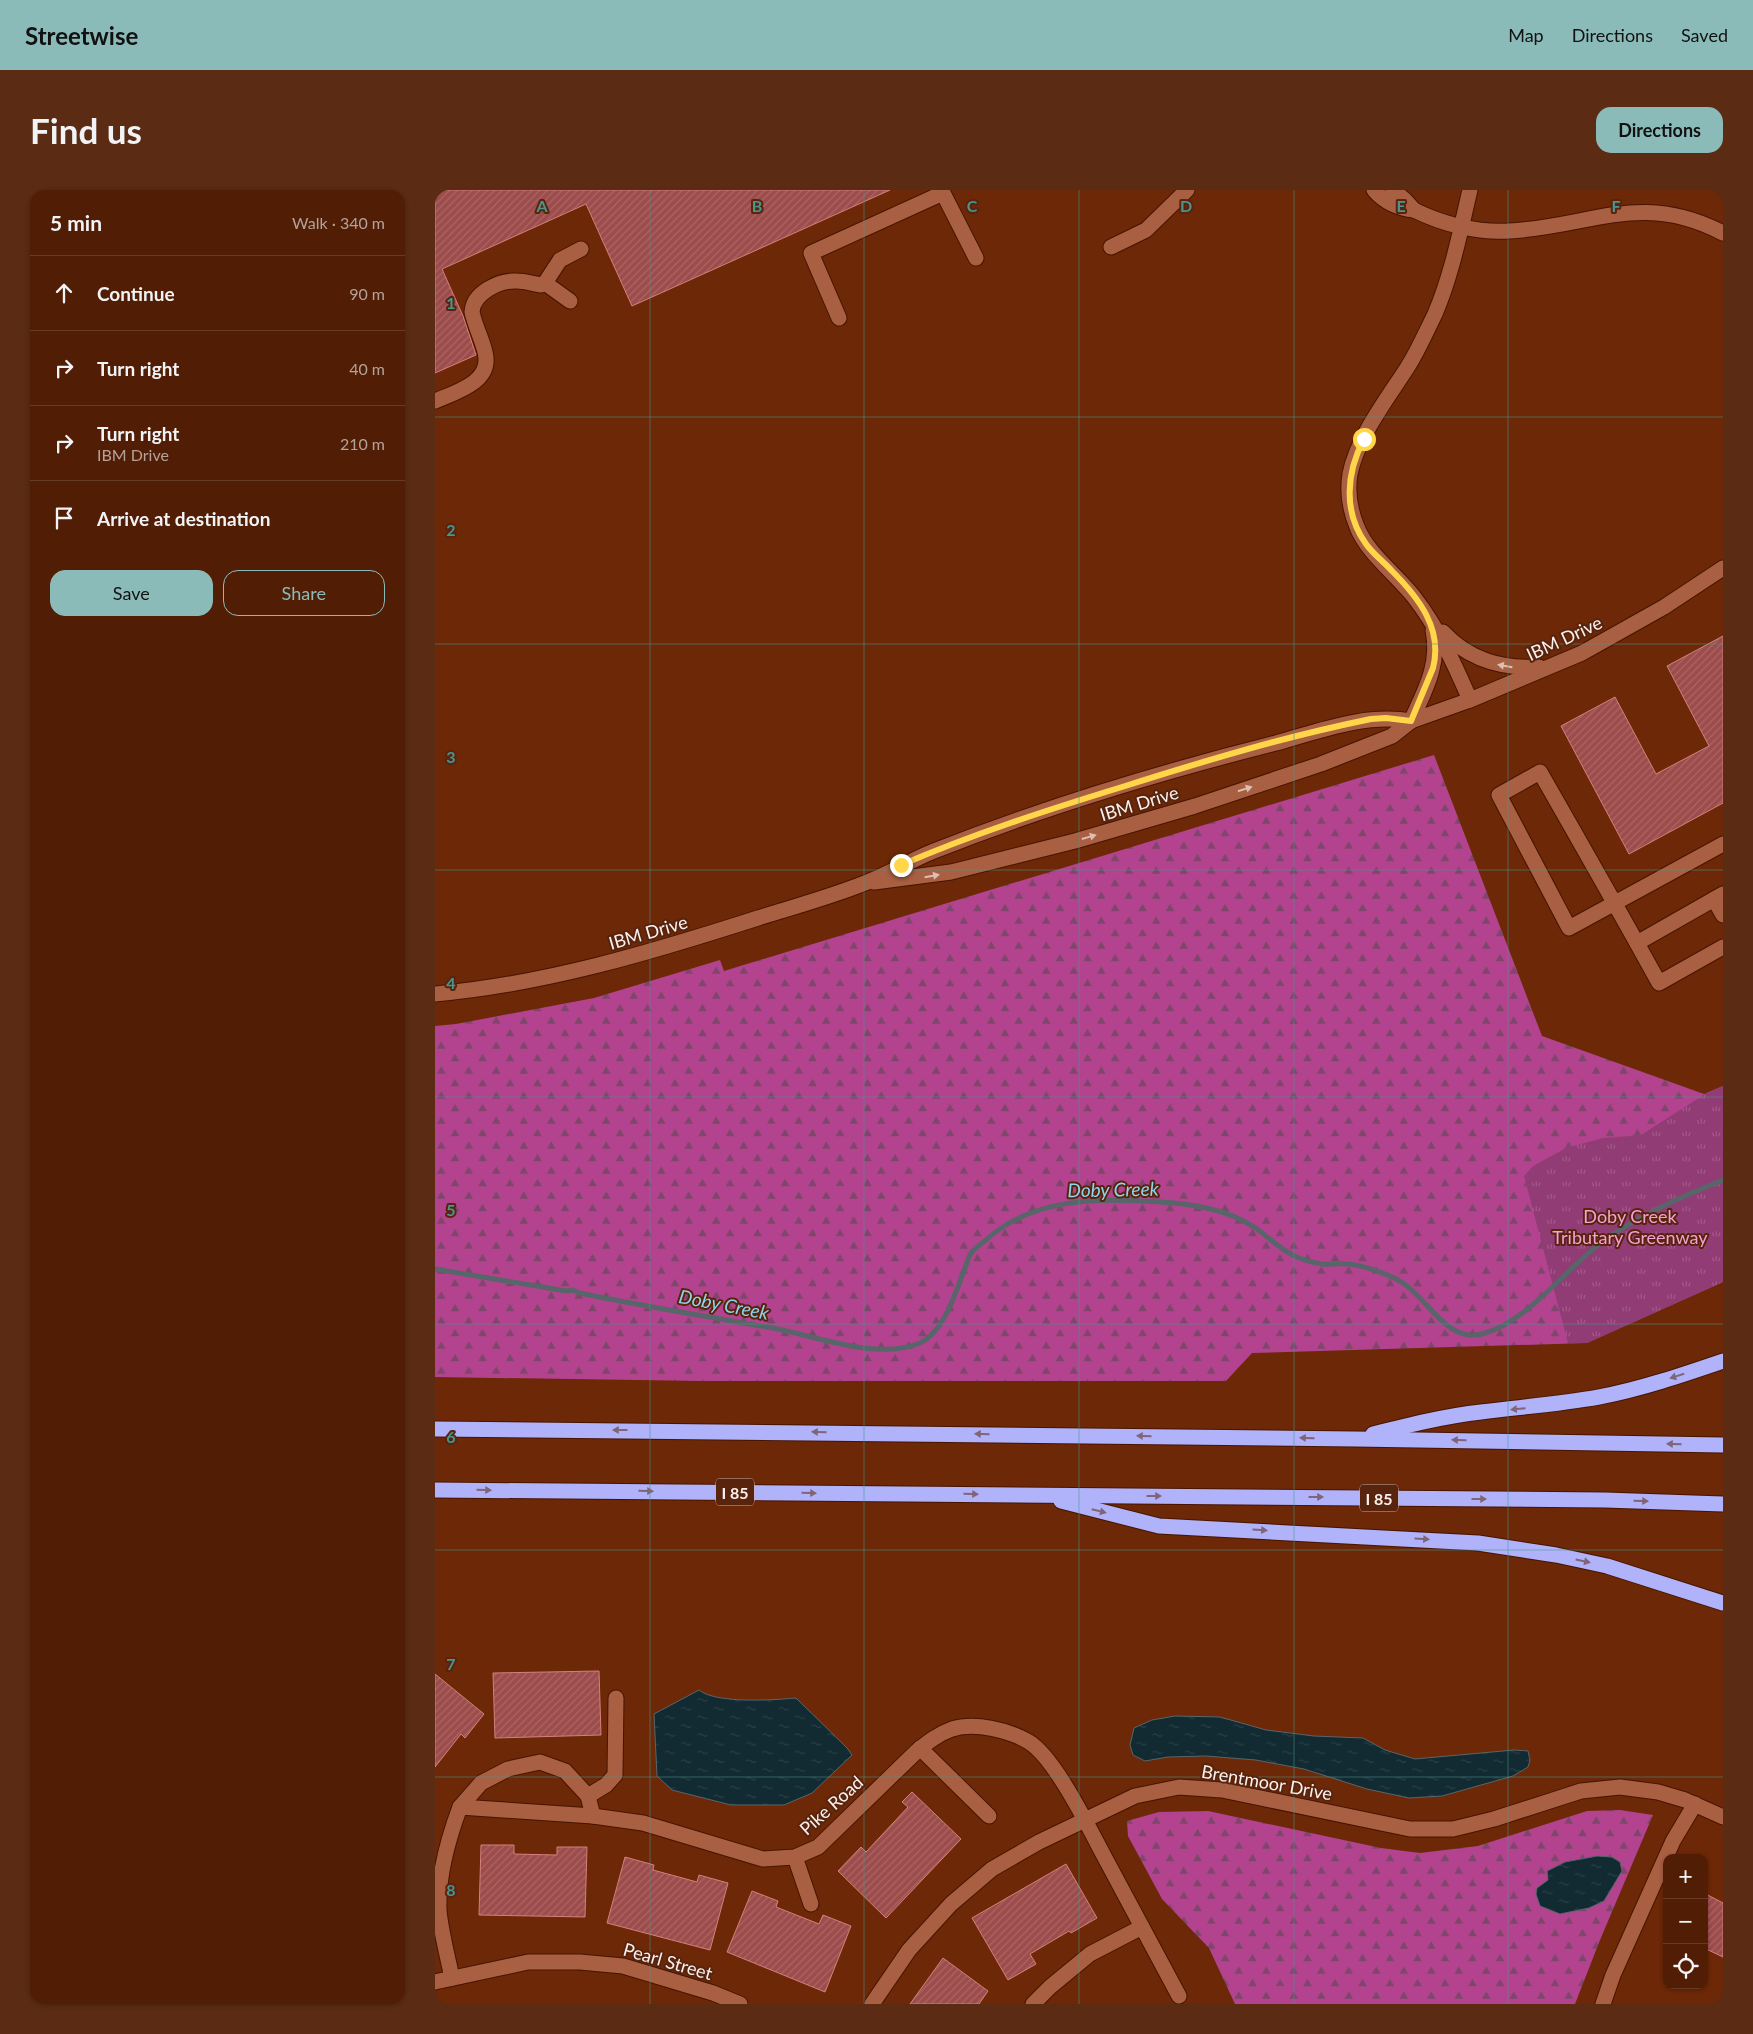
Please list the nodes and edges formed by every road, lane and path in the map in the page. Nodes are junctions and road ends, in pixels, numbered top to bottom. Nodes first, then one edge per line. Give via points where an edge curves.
1 (1187, 190) edge
2 (1375, 190) edge
3 (1393, 190) edge
4 (1470, 190) edge
5 (1414, 210) junction
6 (1462, 226) junction
7 (1723, 233) edge
8 (1111, 247) dead end
9 (581, 249) dead end
10 (976, 258) dead end
11 (545, 283) junction
12 (570, 301) dead end
13 (839, 318) dead end
14 (435, 401) edge
15 (1721, 575) edge
16 (1428, 616) junction
17 (1553, 665) junction
18 (1470, 700) junction
19 (1411, 721) junction
20 (1723, 844) edge
21 (866, 883) junction
22 (1719, 896) edge
23 (1614, 903) junction
24 (1723, 915) edge
25 (1637, 943) junction
26 (1723, 947) edge
27 (435, 994) edge
28 (1723, 1361) edge
29 (435, 1428) edge
30 (1355, 1439) junction
31 (1723, 1446) edge
32 (435, 1490) edge
33 (1035, 1495) junction
34 (1723, 1504) edge
35 (1723, 1602) edge
36 (616, 1698) dead end
37 (920, 1748) junction
38 (588, 1796) junction
39 (1695, 1804) junction
40 (460, 1808) junction
41 (593, 1816) junction
42 (989, 1816) dead end
43 (1723, 1817) edge
44 (1085, 1820) junction
45 (795, 1856) junction
46 (811, 1904) dead end
47 (1142, 1926) junction
48 (453, 1978) junction
49 (435, 1982) edge
50 (1179, 1996) dead end
51 (740, 2004) edge
52 (872, 2004) edge
53 (1033, 2004) edge
54 (1603, 2004) edge

1 - 8 street via 1146,230
2 - 5 street via 1396,206
3 - 5 street
4 - 6 street
5 - 6 street via 1441,222
6 - 7 street via 1510,231 1607,213 1648,210 1690,217
6 - 16 street via 1435,312 1414,356 1357,452 1349,484 1351,507 1361,536
9 - 11 street via 560,260
10 - 13 street via 943,193 811,253
11 - 12 street
11 - 14 street via 511,281 478,296 472,312 485,352 485,370 468,386
15 - 17 street, IBM Drive via 1620,633
17 -> 16 street via 1508,667 1477,659 1454,643
16 - 18 street via 1449,652
16 - 19 street via 1435,660
17 - 18 street, IBM Drive
18 - 19 street, IBM Drive
21 -> 19 street, IBM Drive via 960,870 1139,823 1321,764 1393,736
19 - 21 street, IBM Drive via 1386,718 1343,725 1153,777 1049,809 950,845
20 - 23 street
21 - 27 street, IBM Drive via 612,962 552,977
22 - 24 street
22 - 25 street
23 - 23 street via 1540,772 1499,795 1569,928
23 - 25 street
25 - 26 street via 1659,983
28 -> 30 highway via 1601,1397 1425,1421
30 -> 29 highway
31 -> 30 highway
32 -> 33 highway, I 85
33 -> 34 highway, I 85
33 -> 35 highway via 1159,1526 1478,1543 1607,1566
36 - 38 street via 615,1775
37 - 42 street
37 - 44 street, Pike Road via 932,1738 954,1729 981,1727 1030,1743 1053,1768
37 - 45 street, Pike Road via 819,1847
38 - 40 street via 565,1771 540,1762 508,1769 481,1783
38 - 41 street
39 - 43 street, Brentmoor Drive
39 - 44 street, Brentmoor Drive via 1658,1792 1620,1787 1581,1791 1494,1819 1453,1828 1410,1828 1222,1790 1179,1786 1135,1796
39 - 54 street via 1673,1841
40 - 41 street, Pike Road
40 - 48 street via 442,1870 439,1910
41 - 45 street, Pike Road via 643,1823 763,1859
44 - 47 street, Pike Road
44 - 52 street, Brentmoor Drive via 992,1868 951,1904 909,1950
45 - 46 street
47 - 50 street, Pike Road
47 - 53 street via 1090,1954
48 - 49 street, Pearl Street
48 - 51 street, Pearl Street via 528,1962 623,1966

